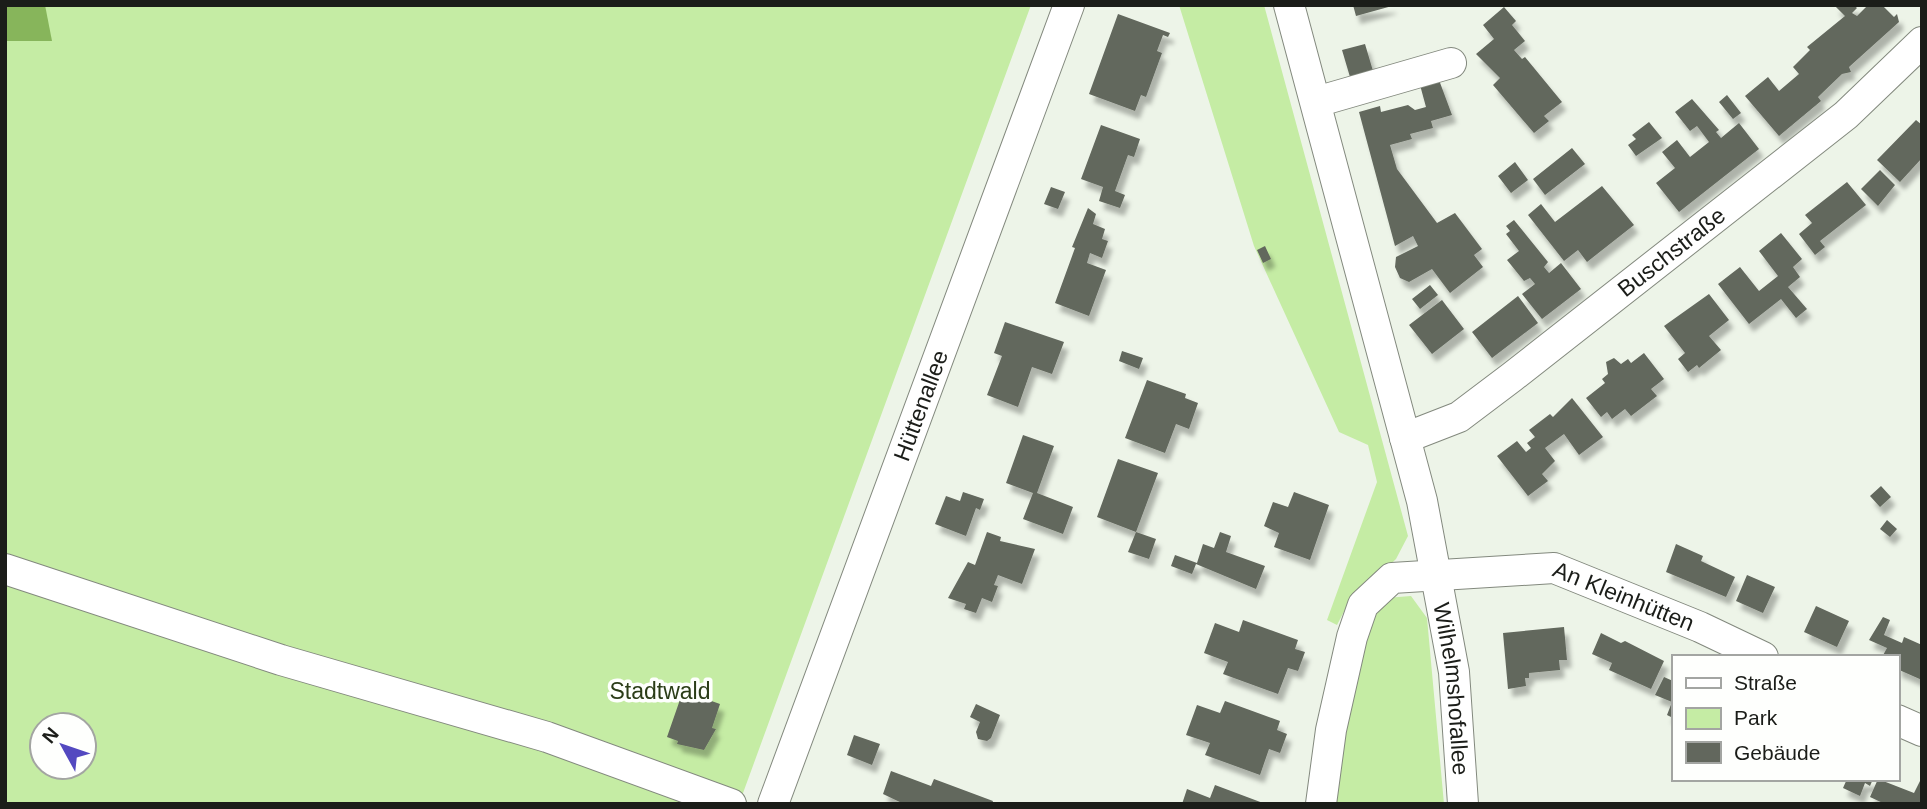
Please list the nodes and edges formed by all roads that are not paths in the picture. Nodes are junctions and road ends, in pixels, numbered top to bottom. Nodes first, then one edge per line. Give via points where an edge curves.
1 (1069, 5) edge
2 (1289, 5) edge
3 (1922, 42) edge
4 (1451, 63) dead end
5 (1316, 102) junction
6 (1405, 438) junction
7 (5, 569) edge
8 (1438, 574) junction
9 (1759, 655) edge
10 (1899, 721) edge
11 (1922, 731) edge
12 (731, 804) edge
13 (773, 804) edge
14 (1321, 804) edge
15 (1464, 804) edge

1 - 13 street, Hüttenallee
2 - 5 street
3 - 6 street, Buschstraße via 1846,115 1512,377 1459,417
4 - 5 street
5 - 6 street
6 - 8 street, Wilhelmshofallee
7 - 12 street via 281,660 547,737
8 - 9 street, An Kleinhütten via 1554,568
8 - 14 street, Wilhelmshofallee via 1391,578 1363,606 1331,730
8 - 15 street, Wilhelmshofallee via 1454,672
10 - 11 street

